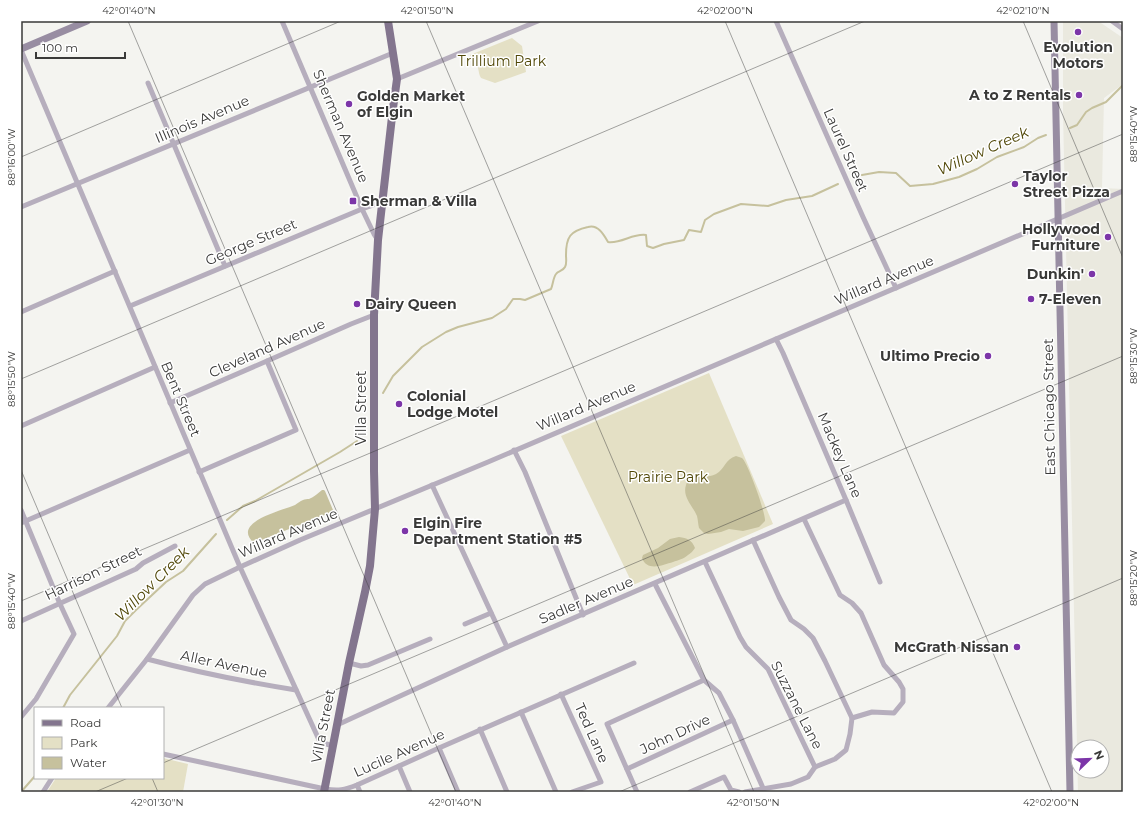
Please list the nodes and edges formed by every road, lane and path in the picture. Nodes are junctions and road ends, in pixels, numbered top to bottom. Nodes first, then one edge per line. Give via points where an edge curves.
1 (87, 21) edge
2 (282, 21) edge
3 (388, 21) edge
4 (538, 21) edge
5 (776, 21) edge
6 (1054, 21) edge
7 (1112, 21) edge
8 (1123, 29) edge
9 (21, 50) edge
10 (393, 53) junction
11 (397, 79) junction
12 (148, 83) dead end
13 (311, 87) junction
14 (173, 144) junction
15 (78, 184) junction
16 (1123, 191) edge
17 (382, 202) junction
18 (21, 207) edge
19 (362, 209) junction
20 (1057, 219) junction
21 (378, 240) junction
22 (225, 266) junction
23 (115, 271) junction
24 (896, 288) junction
25 (130, 306) junction
26 (21, 312) edge
27 (374, 315) junction
28 (776, 339) junction
29 (267, 362) junction
30 (155, 367) junction
31 (170, 402) junction
32 (21, 426) edge
33 (190, 450) junction
34 (514, 450) junction
35 (199, 472) junction
36 (432, 485) junction
37 (846, 500) junction
38 (375, 509) junction
39 (21, 510) edge
40 (804, 519) junction
41 (23, 522) edge
42 (753, 540) junction
43 (175, 546) dead end
44 (705, 562) junction
45 (240, 567) junction
46 (880, 582) dead end
47 (655, 584) junction
48 (60, 604) junction
49 (491, 613) junction
50 (583, 615) junction
51 (21, 621) edge
52 (465, 624) dead end
53 (430, 639) dead end
54 (507, 647) junction
55 (147, 658) junction
56 (349, 663) junction
57 (634, 663) dead end
58 (704, 680) junction
59 (296, 690) junction
60 (561, 694) junction
61 (109, 707) edge
62 (521, 712) junction
63 (21, 717) edge
64 (852, 718) junction
65 (733, 720) junction
66 (337, 725) junction
67 (480, 730) junction
68 (333, 746) junction
69 (439, 748) junction
70 (164, 754) edge
71 (399, 766) junction
72 (815, 767) junction
73 (627, 770) junction
74 (51, 779) edge
75 (357, 785) junction
76 (763, 788) junction
77 (324, 791) edge
78 (43, 792) edge
79 (360, 792) edge
80 (410, 792) edge
81 (458, 792) edge
82 (507, 792) edge
83 (556, 792) edge
84 (572, 792) edge
85 (637, 792) edge
86 (690, 792) edge
87 (739, 792) edge
88 (744, 792) edge
89 (1070, 792) edge

1 - 9 main road
2 - 13 street, Sherman Avenue
3 - 10 main road, Villa Street
4 - 11 street
5 - 24 street, Laurel Street
6 - 20 main road, East Chicago Street
7 - 8 street
9 - 15 street, Bent Street
10 - 11 main road, Villa Street
10 - 13 street, Illinois Avenue
11 - 17 main road, Villa Street
12 - 14 street
13 - 14 street, Illinois Avenue
13 - 19 street, Sherman Avenue
14 - 15 street, Illinois Avenue
14 - 22 street
15 - 18 street, Illinois Avenue
15 - 23 street, Bent Street
16 - 20 street, Willard Avenue
17 - 19 street, George Street
17 - 21 main road, Villa Street
19 - 21 street, Sherman Avenue
19 - 22 street, George Street
20 - 24 street, Willard Avenue
20 - 89 main road, East Chicago Street
21 - 27 main road, Villa Street
22 - 25 street, George Street
23 - 25 street, Bent Street
23 - 26 street
24 - 28 street, Willard Avenue
25 - 30 street, Bent Street
27 - 29 street, Cleveland Avenue
27 - 38 main road, Villa Street
28 - 34 street, Willard Avenue
28 - 37 street, Mackey Lane
29 - 31 street, Cleveland Avenue
29 - 35 street via 296,430
30 - 31 street, Bent Street
30 - 32 street
31 - 33 street, Bent Street
33 - 35 street, Bent Street
33 - 41 street
34 - 36 street, Willard Avenue
34 - 50 street
35 - 45 street, Bent Street
36 - 38 street, Willard Avenue
36 - 49 street
37 - 40 street, Sadler Avenue
37 - 46 street, Mackey Lane
38 - 45 street, Willard Avenue
38 - 56 main road, Villa Street via 370,566
39 - 41 street
40 - 42 street, Sadler Avenue
40 - 64 street via 840,595 861,613 884,665 903,689 903,702 894,713 872,712
41 - 48 street
42 - 44 street, Sadler Avenue
42 - 64 street via 779,597 792,620 813,638
43 - 48 street, Harrison Street via 136,569
44 - 47 street, Sadler Avenue
44 - 72 street, Suzzane Lane via 740,637 746,647 768,669
45 - 55 street, Willard Avenue via 200,588
45 - 59 street, Bent Street
47 - 50 street, Sadler Avenue
47 - 58 street
48 - 51 street, Harrison Street
48 - 63 street via 74,634 36,699
49 - 52 street
49 - 54 street
50 - 54 street, Sadler Avenue
53 - 56 street via 368,665
54 - 66 street, Sadler Avenue
55 - 59 street, Aller Avenue via 174,666
55 - 61 street, Willard Avenue
56 - 66 main road, Villa Street
57 - 60 street, Lucile Avenue
58 - 65 street via 719,693
58 - 73 street via 607,724
59 - 68 street, Bent Street via 320,742
60 - 62 street, Lucile Avenue
60 - 84 street, Ted Lane via 601,782
62 - 67 street, Lucile Avenue
62 - 83 street
64 - 72 street via 846,750 835,760
65 - 73 street, John Drive
65 - 76 street
66 - 68 main road, Villa Street
67 - 69 street, Lucile Avenue
67 - 82 street
68 - 77 main road, Villa Street
69 - 71 street, Lucile Avenue
69 - 81 street
70 - 77 street, Lucile Avenue
71 - 75 street, Lucile Avenue
71 - 80 street
72 - 76 street, Suzzane Lane via 808,777 791,784
73 - 85 street
74 - 78 street
75 - 77 street, Lucile Avenue via 343,790
75 - 79 street
76 - 88 street, Suzzane Lane
86 - 87 street via 724,776 731,790

